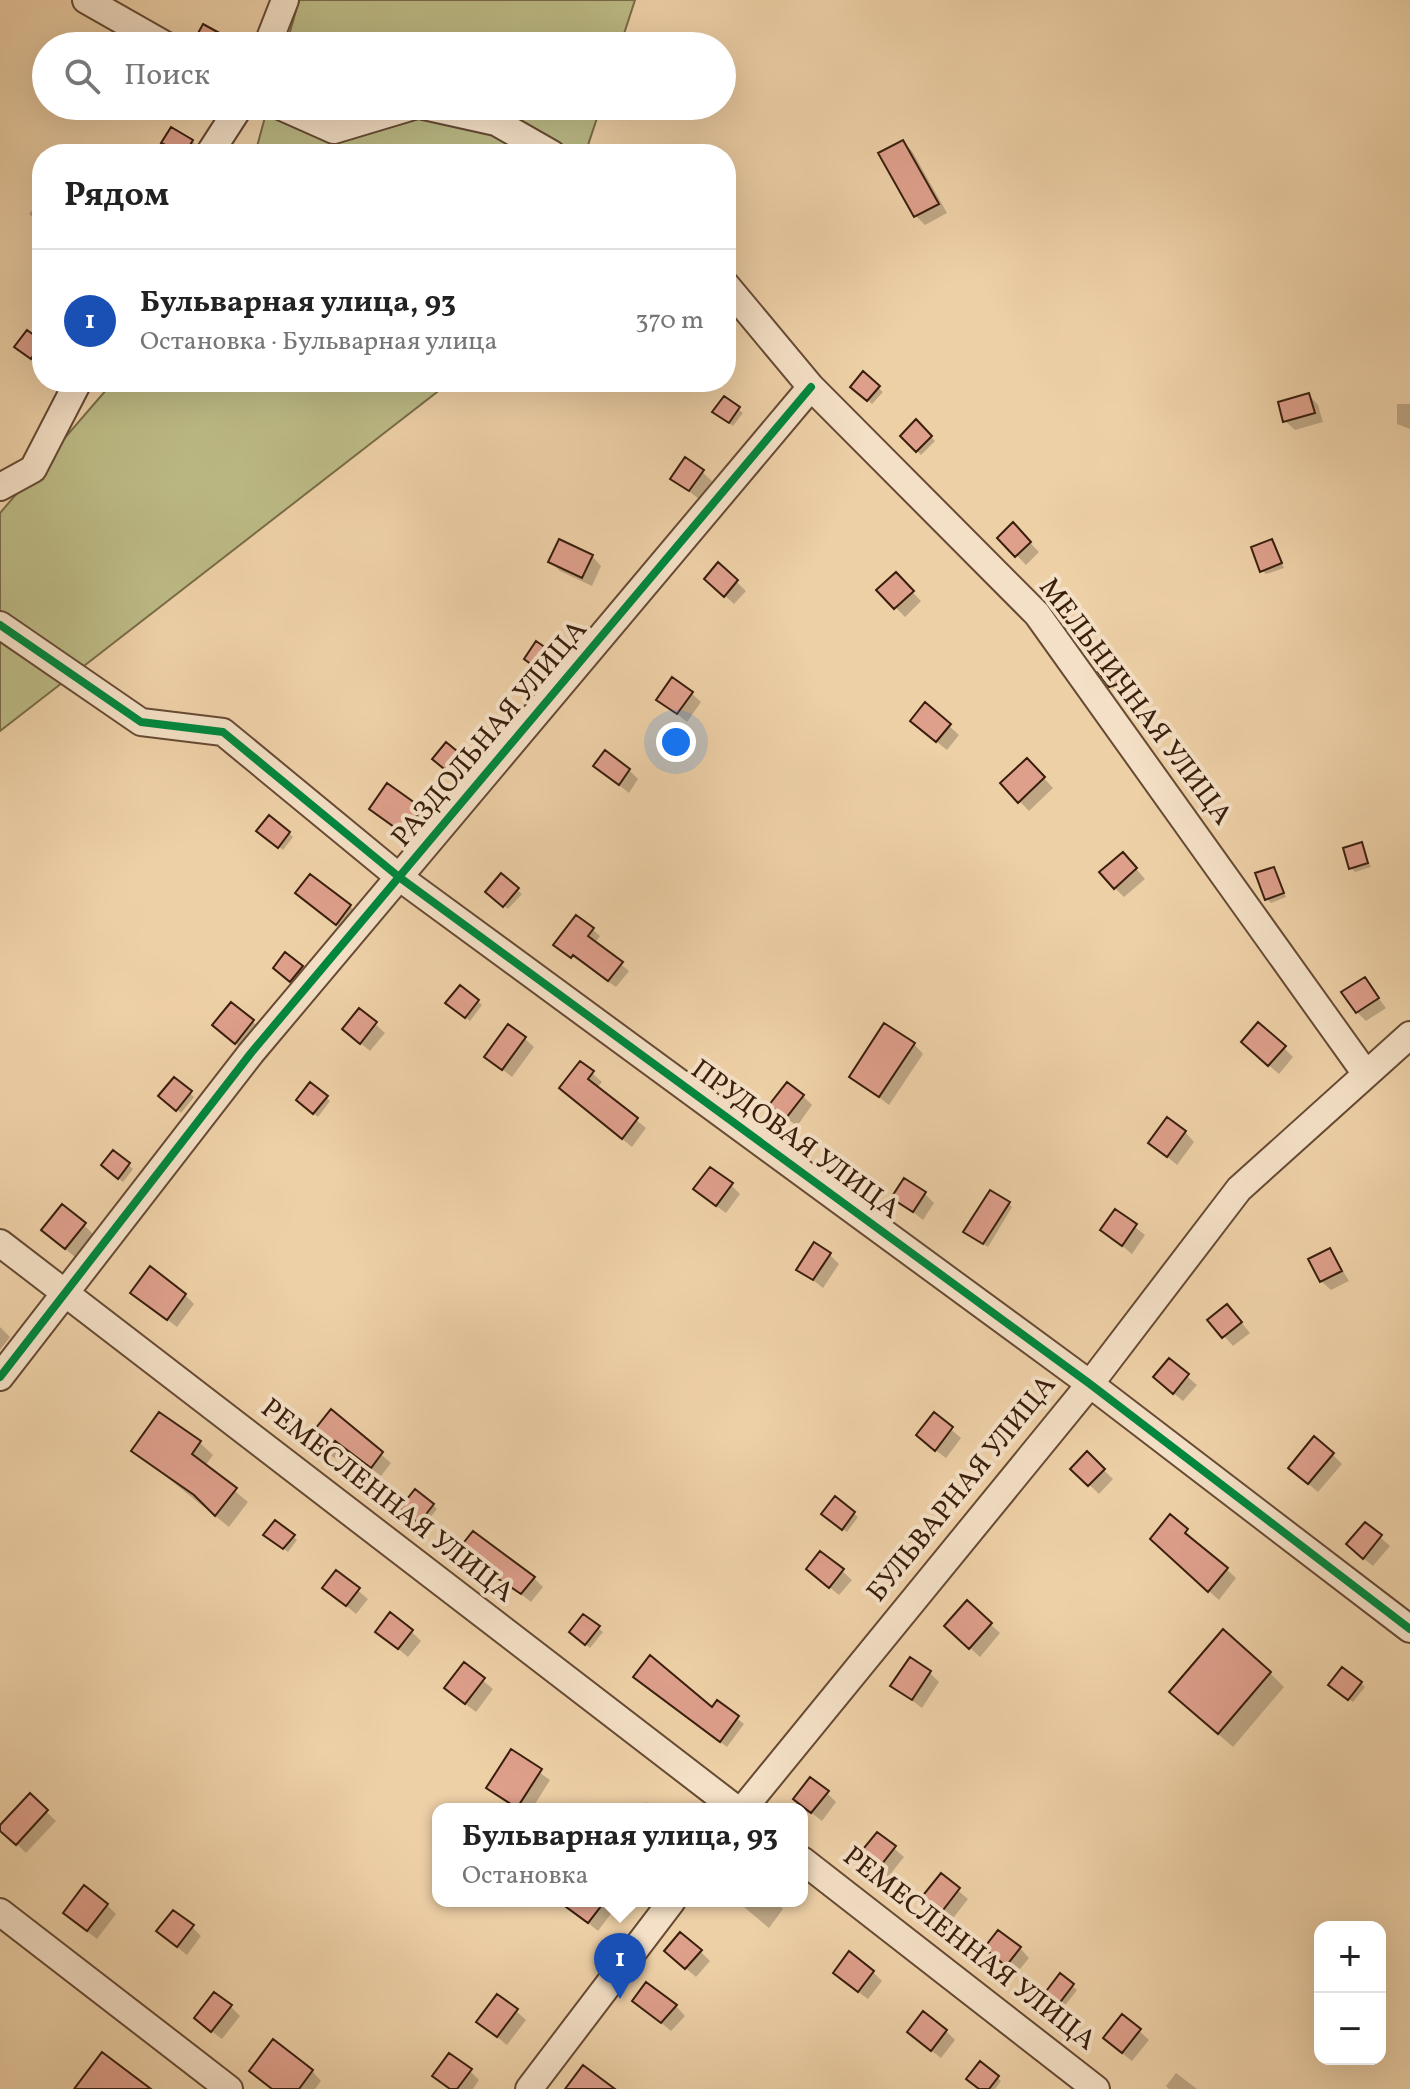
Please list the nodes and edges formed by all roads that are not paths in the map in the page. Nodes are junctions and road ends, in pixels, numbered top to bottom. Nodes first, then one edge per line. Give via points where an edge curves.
1 (86, 0) edge
2 (285, 0) edge
3 (142, 32) edge
4 (272, 32) edge
5 (231, 120) edge
6 (312, 120) edge
7 (367, 120) edge
8 (487, 120) edge
9 (215, 144) edge
10 (534, 144) edge
11 (736, 297) edge
12 (811, 387) junction
13 (73, 392) edge
14 (0, 487) edge
15 (0, 625) edge
16 (399, 877) junction
17 (1410, 1035) edge
18 (1366, 1074) junction
19 (0, 1243) edge
20 (65, 1293) junction
21 (0, 1377) edge
22 (1090, 1384) junction
23 (1410, 1629) edge
24 (728, 1803) edge
25 (748, 1803) edge
26 (808, 1865) edge
27 (667, 1907) edge
28 (0, 1912) edge
29 (229, 2089) edge
30 (529, 2089) edge
31 (1096, 2089) edge

1 - 3 street
2 - 4 street
5 - 9 street
6 - 7 street via 334,130
8 - 10 street
11 - 12 street, МЕЛЬНИЧНАЯ УЛИЦА
12 - 16 street, РАЗДОЛЬНАЯ УЛИЦА
12 - 18 street, МЕЛЬНИЧНАЯ УЛИЦА via 1037,614
13 - 14 street via 33,469
15 - 16 street, ПРУДОВАЯ УЛИЦА via 141,722 223,732
16 - 20 street, РАЗДОЛЬНАЯ УЛИЦА via 251,1053
16 - 22 street, ПРУДОВАЯ УЛИЦА
17 - 18 street, БУЛЬВАРНАЯ УЛИЦА
18 - 22 street, БУЛЬВАРНАЯ УЛИЦА via 1239,1189
19 - 20 street, РЕМЕСЛЕННАЯ УЛИЦА
20 - 21 street, РАЗДОЛЬНАЯ УЛИЦА
20 - 24 street, РЕМЕСЛЕННАЯ УЛИЦА
22 - 23 street, ПРУДОВАЯ УЛИЦА
22 - 25 street, БУЛЬВАРНАЯ УЛИЦА
26 - 31 street, РЕМЕСЛЕННАЯ УЛИЦА
27 - 30 street
28 - 29 street

